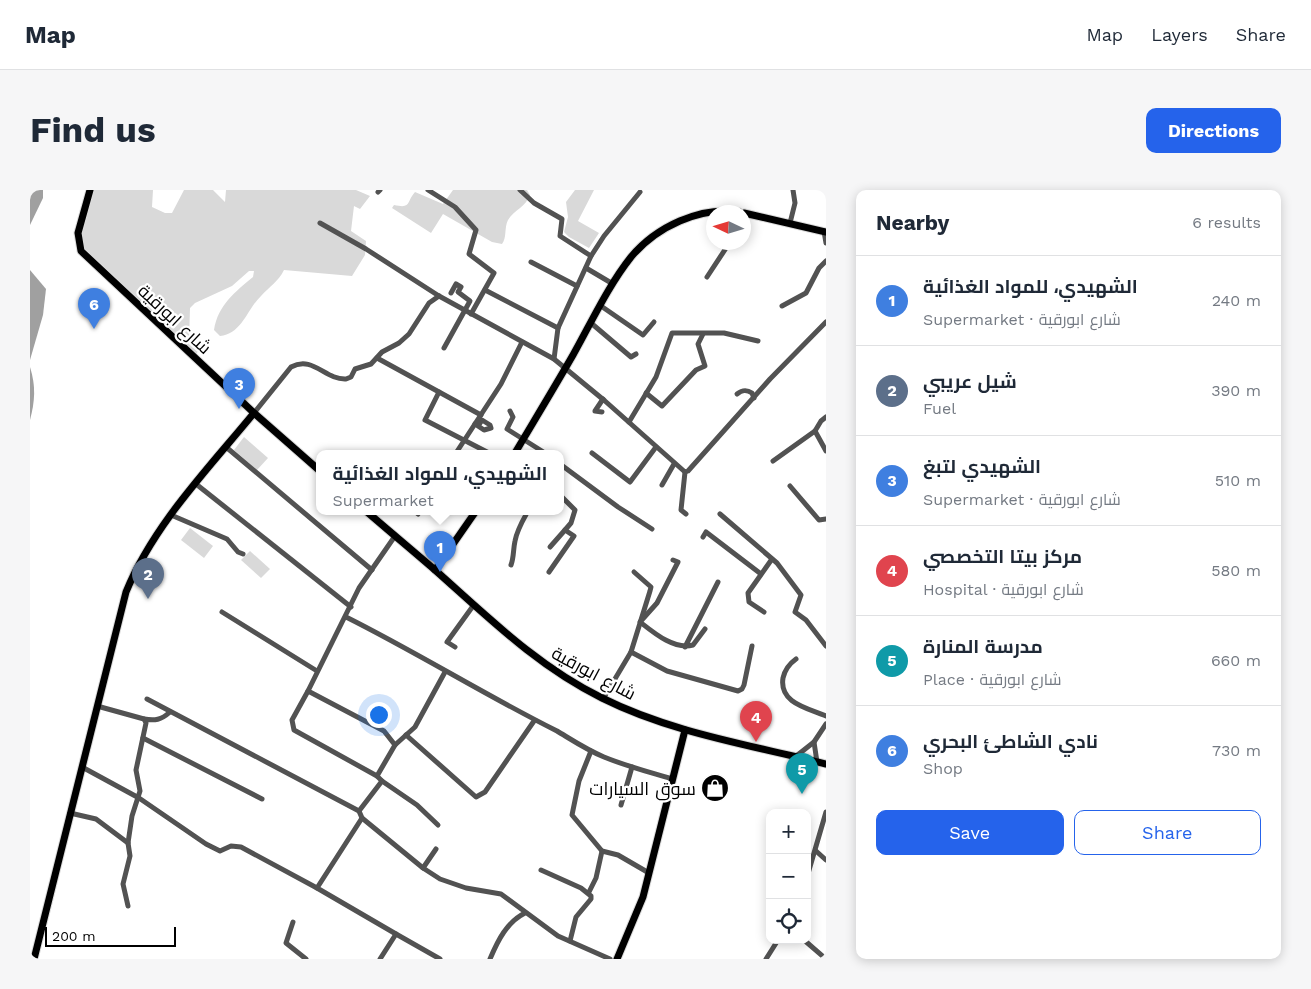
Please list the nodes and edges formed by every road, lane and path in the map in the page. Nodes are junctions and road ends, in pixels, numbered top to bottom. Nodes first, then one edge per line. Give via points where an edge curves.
1 (90, 190) edge
2 (428, 190) edge
3 (520, 190) edge
4 (793, 190) edge
5 (640, 192) dead end
6 (706, 214) edge
7 (751, 215) edge
8 (790, 223) junction
9 (320, 224) dead end
10 (825, 231) edge
11 (826, 243) edge
12 (725, 250) edge
13 (591, 256) junction
14 (826, 261) edge
15 (531, 262) dead end
16 (586, 268) junction
17 (707, 277) dead end
18 (613, 284) junction
19 (577, 286) junction
20 (485, 290) junction
21 (451, 293) dead end
22 (439, 296) junction
23 (601, 306) junction
24 (782, 306) dead end
25 (465, 310) junction
26 (471, 314) junction
27 (654, 322) dead end
28 (826, 322) edge
29 (591, 324) junction
30 (558, 328) junction
31 (704, 334) junction
32 (758, 341) dead end
33 (522, 342) junction
34 (444, 348) dead end
35 (636, 354) dead end
36 (377, 358) junction
37 (554, 359) junction
38 (566, 368) junction
39 (439, 392) junction
40 (646, 393) junction
41 (737, 394) dead end
42 (754, 398) junction
43 (603, 399) junction
44 (510, 411) dead end
45 (602, 412) dead end
46 (254, 414) junction
47 (481, 415) junction
48 (826, 417) edge
49 (629, 422) junction
50 (815, 431) junction
51 (523, 439) junction
52 (464, 440) junction
53 (226, 447) junction
54 (656, 448) junction
55 (458, 450) edge
56 (483, 450) edge
57 (517, 450) edge
58 (540, 450) edge
59 (826, 451) edge
60 (592, 453) dead end
61 (773, 461) dead end
62 (674, 464) junction
63 (564, 467) edge
64 (316, 468) edge
65 (685, 472) junction
66 (196, 484) junction
67 (662, 485) dead end
68 (790, 486) dead end
69 (564, 499) edge
70 (686, 514) dead end
71 (720, 514) dead end
72 (172, 515) junction
73 (371, 515) edge
74 (473, 515) edge
75 (526, 515) edge
76 (826, 519) edge
77 (652, 529) dead end
78 (566, 530) junction
79 (396, 536) junction
80 (703, 537) dead end
81 (550, 547) dead end
82 (243, 554) dead end
83 (772, 559) junction
84 (673, 560) dead end
85 (511, 566) dead end
86 (372, 570) junction
87 (435, 570) junction
88 (549, 572) dead end
89 (634, 572) dead end
90 (761, 574) junction
91 (718, 582) dead end
92 (473, 606) junction
93 (351, 607) junction
94 (222, 612) dead end
95 (764, 612) dead end
96 (346, 617) junction
97 (640, 622) junction
98 (705, 629) dead end
99 (455, 646) dead end
100 (752, 646) dead end
101 (826, 646) edge
102 (685, 647) junction
103 (631, 652) junction
104 (796, 658) dead end
105 (317, 671) junction
106 (445, 672) junction
107 (308, 691) junction
108 (147, 699) dead end
109 (603, 699) junction
110 (97, 706) junction
111 (170, 712) junction
112 (826, 716) edge
113 (144, 719) junction
114 (534, 721) junction
115 (826, 724) edge
116 (685, 730) junction
117 (406, 736) junction
118 (143, 738) junction
119 (814, 742) junction
120 (395, 744) junction
121 (591, 751) junction
122 (795, 757) junction
123 (818, 762) junction
124 (826, 764) edge
125 (82, 767) junction
126 (632, 767) junction
127 (379, 779) junction
128 (672, 779) junction
129 (139, 798) junction
130 (262, 799) dead end
131 (621, 806) dead end
132 (359, 811) junction
133 (826, 812) edge
134 (70, 813) junction
135 (362, 818) junction
136 (438, 825) dead end
137 (128, 843) junction
138 (436, 849) dead end
139 (602, 851) junction
140 (816, 852) junction
141 (826, 860) edge
142 (811, 866) edge
143 (422, 868) junction
144 (541, 870) dead end
145 (649, 873) junction
146 (317, 888) junction
147 (589, 892) junction
148 (128, 906) dead end
149 (525, 913) junction
150 (293, 922) dead end
151 (396, 934) junction
152 (570, 941) junction
153 (775, 944) edge
154 (809, 944) edge
155 (34, 959) edge
156 (306, 959) edge
157 (380, 959) edge
158 (440, 959) edge
159 (490, 959) edge
160 (610, 959) edge
161 (617, 959) edge
162 (766, 959) edge
163 (826, 959) edge

1 - 46 main road, شارع ابورقية via 78,232 81,251
2 - 20 street via 454,207 476,230 469,254 494,273
3 - 13 street via 534,203 562,219 560,236
4 - 8 street via 795,203
5 - 13 street
6 - 18 main road via 669,227 653,237 632,256
7 - 8 main road
8 - 10 main road
9 - 22 street
10 - 11 street
12 - 17 street
13 - 16 street
14 - 24 street via 806,292
15 - 19 street
16 - 18 street
16 - 19 street
18 - 23 main road
19 - 30 street
20 - 26 street
20 - 30 street
21 - 25 street via 456,284 461,288 458,292 470,301
22 - 25 street
22 - 36 street via 429,303 409,334
23 - 27 street via 643,335
23 - 29 main road
25 - 26 street
25 - 34 street
26 - 33 street
28 - 42 street
29 - 35 street via 631,358
29 - 38 main road
30 - 37 street
31 - 32 street via 724,333
31 - 40 street via 672,333 656,377
31 - 40 street via 698,344 705,366 696,370 662,406
33 - 37 street
33 - 47 street
36 - 39 street
36 - 46 street via 355,369 346,379 338,380 306,363 298,363 291,367
37 - 38 street
38 - 43 street
38 - 51 main road
39 - 47 street
39 - 52 street via 425,420
40 - 49 street
41 - 42 street via 748,390
42 - 65 street
43 - 45 street via 595,411
43 - 49 street
44 - 51 street via 513,417 507,429
46 - 53 main road
46 - 64 main road, شارع ابورقية
47 - 52 street
48 - 50 street
49 - 54 street
50 - 59 street
50 - 61 street
51 - 57 main road
51 - 58 street
52 - 55 street
52 - 56 street
53 - 66 main road
53 - 86 street
54 - 60 street via 630,482
54 - 62 street
62 - 65 street
62 - 67 street
63 - 77 street
65 - 70 street via 681,510
66 - 72 main road
66 - 93 street
68 - 76 street via 819,520
69 - 78 street via 575,510
71 - 83 street
72 - 82 street via 227,538
72 - 110 main road via 144,554 126,592
73 - 79 main road, شارع ابورقية
74 - 87 main road
75 - 85 street via 514,543
78 - 81 street
78 - 88 street via 574,536
79 - 86 street
79 - 87 main road, شارع ابورقية
80 - 90 street via 706,532
83 - 90 street
83 - 101 street via 801,596 795,612 806,620
84 - 97 street via 678,562 657,603
86 - 93 street
87 - 92 main road, شارع ابورقية
89 - 97 street via 651,587
90 - 95 street via 749,589 748,598 753,606
91 - 102 street
92 - 99 street via 447,642
92 - 109 main road, شارع ابورقية via 544,664
93 - 96 street
94 - 105 street
96 - 105 street
96 - 106 street via 427,659
97 - 102 street via 654,633
97 - 103 street
98 - 102 street via 693,646
100 - 103 street via 742,690 667,671
103 - 109 street
104 - 112 street via 784,671 784,695
105 - 107 street
106 - 114 street
106 - 117 street via 415,727
107 - 120 street via 384,731
107 - 127 street via 292,720 294,730
108 - 111 street
109 - 116 main road, شارع ابورقية
110 - 113 street
110 - 125 main road
111 - 113 street via 154,721
111 - 132 street
113 - 118 street
114 - 117 street via 485,792 476,797
114 - 121 street
115 - 119 street
116 - 122 main road, شارع ابورقية
116 - 128 main road
117 - 120 street
118 - 129 street via 136,770 140,783
118 - 130 street
119 - 122 street
119 - 123 street
120 - 127 street
121 - 126 street
121 - 139 street via 571,813
122 - 123 main road, شارع ابورقية
123 - 124 main road, شارع ابورقية
125 - 129 street
125 - 134 main road
126 - 128 street
126 - 131 street
127 - 132 street
127 - 136 street via 417,805
128 - 145 main road
129 - 137 street via 132,816
129 - 146 street via 206,844 220,851 231,846 241,847
132 - 135 street
133 - 140 street
134 - 137 street via 96,819
134 - 155 main road
135 - 143 street
135 - 146 street
137 - 148 street via 130,856 123,884
138 - 143 street
139 - 145 street via 618,855
139 - 147 street
140 - 141 street
140 - 142 street
143 - 149 street via 452,884 501,894
144 - 147 street
145 - 161 main road via 630,932
146 - 151 street
147 - 152 street via 591,899 576,917
149 - 152 street
149 - 159 street via 509,924
150 - 156 street via 286,943
151 - 157 street
151 - 158 street
152 - 160 street
153 - 162 street
154 - 163 street

